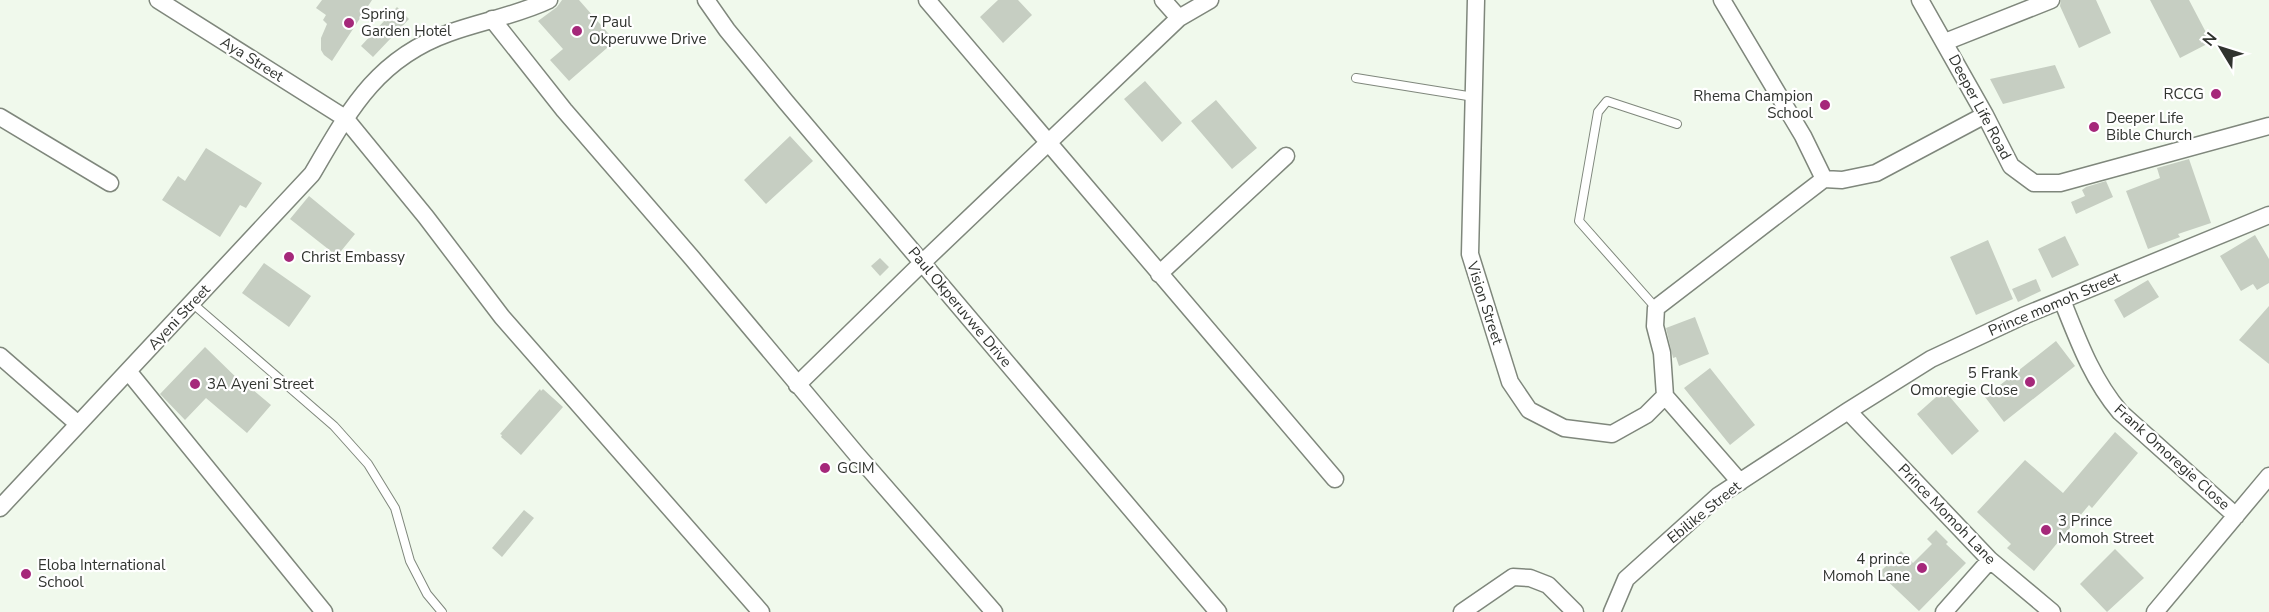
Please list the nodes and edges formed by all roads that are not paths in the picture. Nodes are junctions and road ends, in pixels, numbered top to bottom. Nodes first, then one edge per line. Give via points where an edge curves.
1 (158, 0) edge
2 (549, 0) edge
3 (706, 0) edge
4 (927, 0) edge
5 (1163, 0) edge
6 (1210, 0) edge
7 (1476, 0) edge
8 (1722, 0) edge
9 (1920, 0) edge
10 (2051, 0) edge
11 (1179, 18) junction
12 (492, 19) junction
13 (1945, 42) junction
14 (1356, 78) dead end
15 (1474, 97) junction
16 (1985, 114) junction
17 (0, 117) edge
18 (345, 118) junction
19 (1677, 124) dead end
20 (2269, 126) edge
21 (1047, 144) junction
22 (1286, 156) dead end
23 (1824, 179) junction
24 (110, 183) dead end
25 (2269, 215) edge
26 (922, 262) junction
27 (1159, 274) junction
28 (2062, 300) junction
29 (192, 303) junction
30 (1656, 308) junction
31 (0, 356) edge
32 (128, 371) junction
33 (797, 384) junction
34 (1665, 396) junction
35 (1848, 411) junction
36 (78, 424) junction
37 (2269, 476) edge
38 (1335, 479) dead end
39 (1740, 482) junction
40 (0, 508) edge
41 (2236, 516) junction
42 (1990, 560) junction
43 (324, 612) edge
44 (442, 612) edge
45 (761, 612) edge
46 (994, 612) edge
47 (1218, 612) edge
48 (1462, 612) edge
49 (1575, 612) edge
50 (1612, 612) edge
51 (1944, 612) edge
52 (2052, 612) edge
53 (2155, 612) edge

1 - 18 street, Aya Street
2 - 12 street
3 - 26 street, Paul Okperuvwe Drive via 786,102
4 - 21 street
5 - 11 street
6 - 11 street
7 - 15 street, Vision Street
8 - 23 street via 1803,136
9 - 13 street, Deeper Life Road
10 - 13 street
11 - 21 street
12 - 18 street via 447,33 406,53 377,77
12 - 33 street via 564,110
13 - 16 street, Deeper Life Road
14 - 15 lane
15 - 34 street, Vision Street via 1470,254 1510,382 1529,410 1564,428 1612,434 1646,415
16 - 20 street, Deeper Life Road via 2011,166 2034,183 2060,183
16 - 23 street via 1876,173 1842,180
17 - 24 street
18 - 29 street, Ayeni Street via 312,174
18 - 45 street, Aya Street via 501,317
19 - 30 lane via 1607,101 1598,112 1579,221
21 - 26 street
21 - 27 street
22 - 27 street
23 - 30 street
25 - 28 street, Prince momoh Street
26 - 33 street
26 - 47 street, Paul Okperuvwe Drive
27 - 38 street
28 - 35 street, Prince momoh Street via 1931,359
28 - 41 street, Frank Omoregie Close via 2105,396
29 - 32 street, Ayeni Street
29 - 44 lane via 334,426 368,464 395,508 410,561 427,594
30 - 34 street
31 - 36 street
32 - 36 street, Ayeni Street
32 - 43 street
33 - 46 street
34 - 39 street
35 - 39 street, Ebilike Street
35 - 42 street, Prince Momoh Lane
36 - 40 street, Ayeni Street
37 - 41 street
39 - 50 street, Ebilike Street via 1718,496 1626,579
41 - 53 street
42 - 51 street
42 - 52 street, Prince Momoh Lane
48 - 49 street via 1513,577 1548,585

